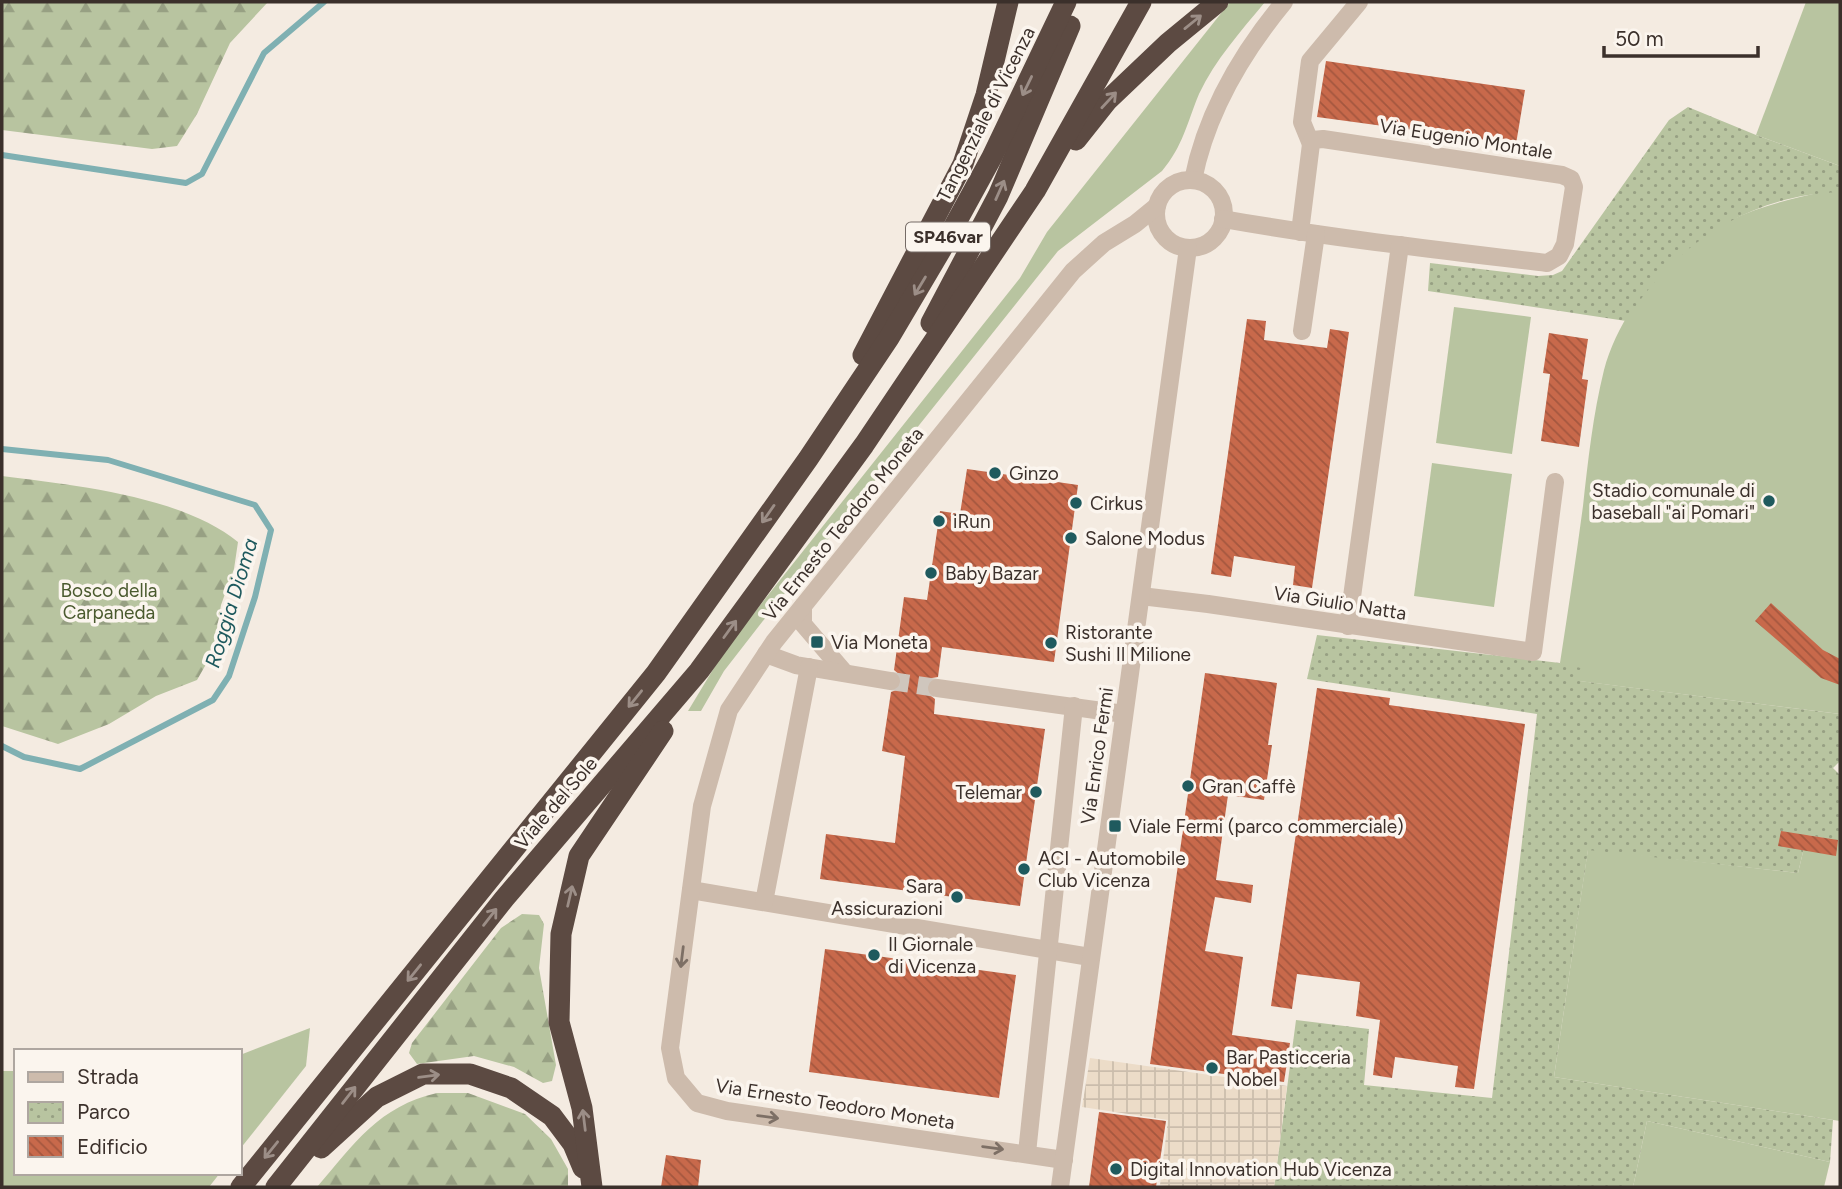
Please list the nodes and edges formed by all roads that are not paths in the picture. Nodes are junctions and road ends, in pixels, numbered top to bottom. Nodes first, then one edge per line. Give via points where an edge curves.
1 (1008, 2) edge
2 (1066, 2) edge
3 (1079, 2) edge
4 (1141, 2) edge
5 (1218, 2) edge
6 (1284, 2) edge
7 (1359, 2) edge
8 (1311, 144) junction
9 (1193, 180) junction
10 (1035, 191) junction
11 (1157, 206) junction
12 (1223, 219) junction
13 (1308, 232) junction
14 (1119, 233) junction
15 (1164, 235) junction
16 (1401, 245) junction
17 (1188, 248) junction
18 (1302, 331) dead end
19 (864, 445) junction
20 (808, 459) junction
21 (1555, 482) dead end
22 (1141, 596) junction
23 (803, 606) junction
24 (1348, 626) junction
25 (766, 654) junction
26 (809, 667) junction
27 (699, 671) junction
28 (845, 673) junction
29 (891, 681) tunnel mouth
30 (937, 688) tunnel mouth
31 (1074, 706) junction
32 (1124, 714) junction
33 (691, 890) junction
34 (764, 902) junction
35 (1049, 951) junction
36 (1090, 957) junction
37 (1027, 1153) junction
38 (1063, 1160) junction
39 (241, 1187) edge
40 (277, 1187) edge
41 (591, 1187) edge
42 (1059, 1187) edge

1 - 20 highway via 986,95 963,164
2 -> 20 highway, Tangenziale di Vicenza / SP46var via 992,157 941,250
19 -> 3 highway, Tangenziale di Vicenza / SP46var via 998,196
4 - 10 highway
10 -> 5 highway via 1107,101
6 - 9 street via 1260,31 1222,95 1200,148
7 - 8 street via 1310,61 1302,122
8 - 13 street
8 - 16 street, Via Eugenio Montale via 1323,139 1562,175 1571,179 1574,187 1565,244 1559,256 1546,263
9 - 11 street, Via Ernesto Teodoro Moneta via 1168,189
9 - 12 street via 1204,183 1220,198
10 - 19 highway
11 - 14 street, Via Ernesto Teodoro Moneta
11 - 15 street via 1157,221
12 - 13 street, Via Eugenio Montale
12 - 17 street via 1221,229 1207,243
13 - 16 street, Via Eugenio Montale
13 - 18 street
14 - 15 street
14 - 23 street, Via Ernesto Teodoro Moneta via 1073,271
15 - 17 street
16 - 24 street
17 - 22 street, Via Enrico Fermi
27 -> 19 highway, Viale del Sole
20 -> 39 highway, Viale del Sole via 656,673
21 - 24 street, Via Giulio Natta via 1533,652
22 - 24 street, Via Giulio Natta
22 - 32 street, Via Enrico Fermi
23 - 25 street, Via Ernesto Teodoro Moneta
23 - 28 street via 803,624
25 - 26 street
25 - 33 street, Via Ernesto Teodoro Moneta via 729,710 702,806
26 - 28 street
26 - 34 street
40 -> 27 highway, Viale del Sole via 504,899
41 -> 27 highway via 582,1108 559,1022 561,934 579,856
28 - 29 street
30 - 31 street
31 - 32 street
31 - 35 street
32 - 36 street, Via Enrico Fermi
33 - 34 street
33 -> 37 street, Via Ernesto Teodoro Moneta via 670,1048 676,1078 697,1103
34 - 35 street
35 - 36 street
35 - 37 street
36 - 38 street, Via Enrico Fermi
37 - 38 street, Via Ernesto Teodoro Moneta
38 - 42 street, Via Enrico Fermi
40 -> 41 highway via 377,1097 423,1074 470,1074 511,1088 552,1116 573,1144

